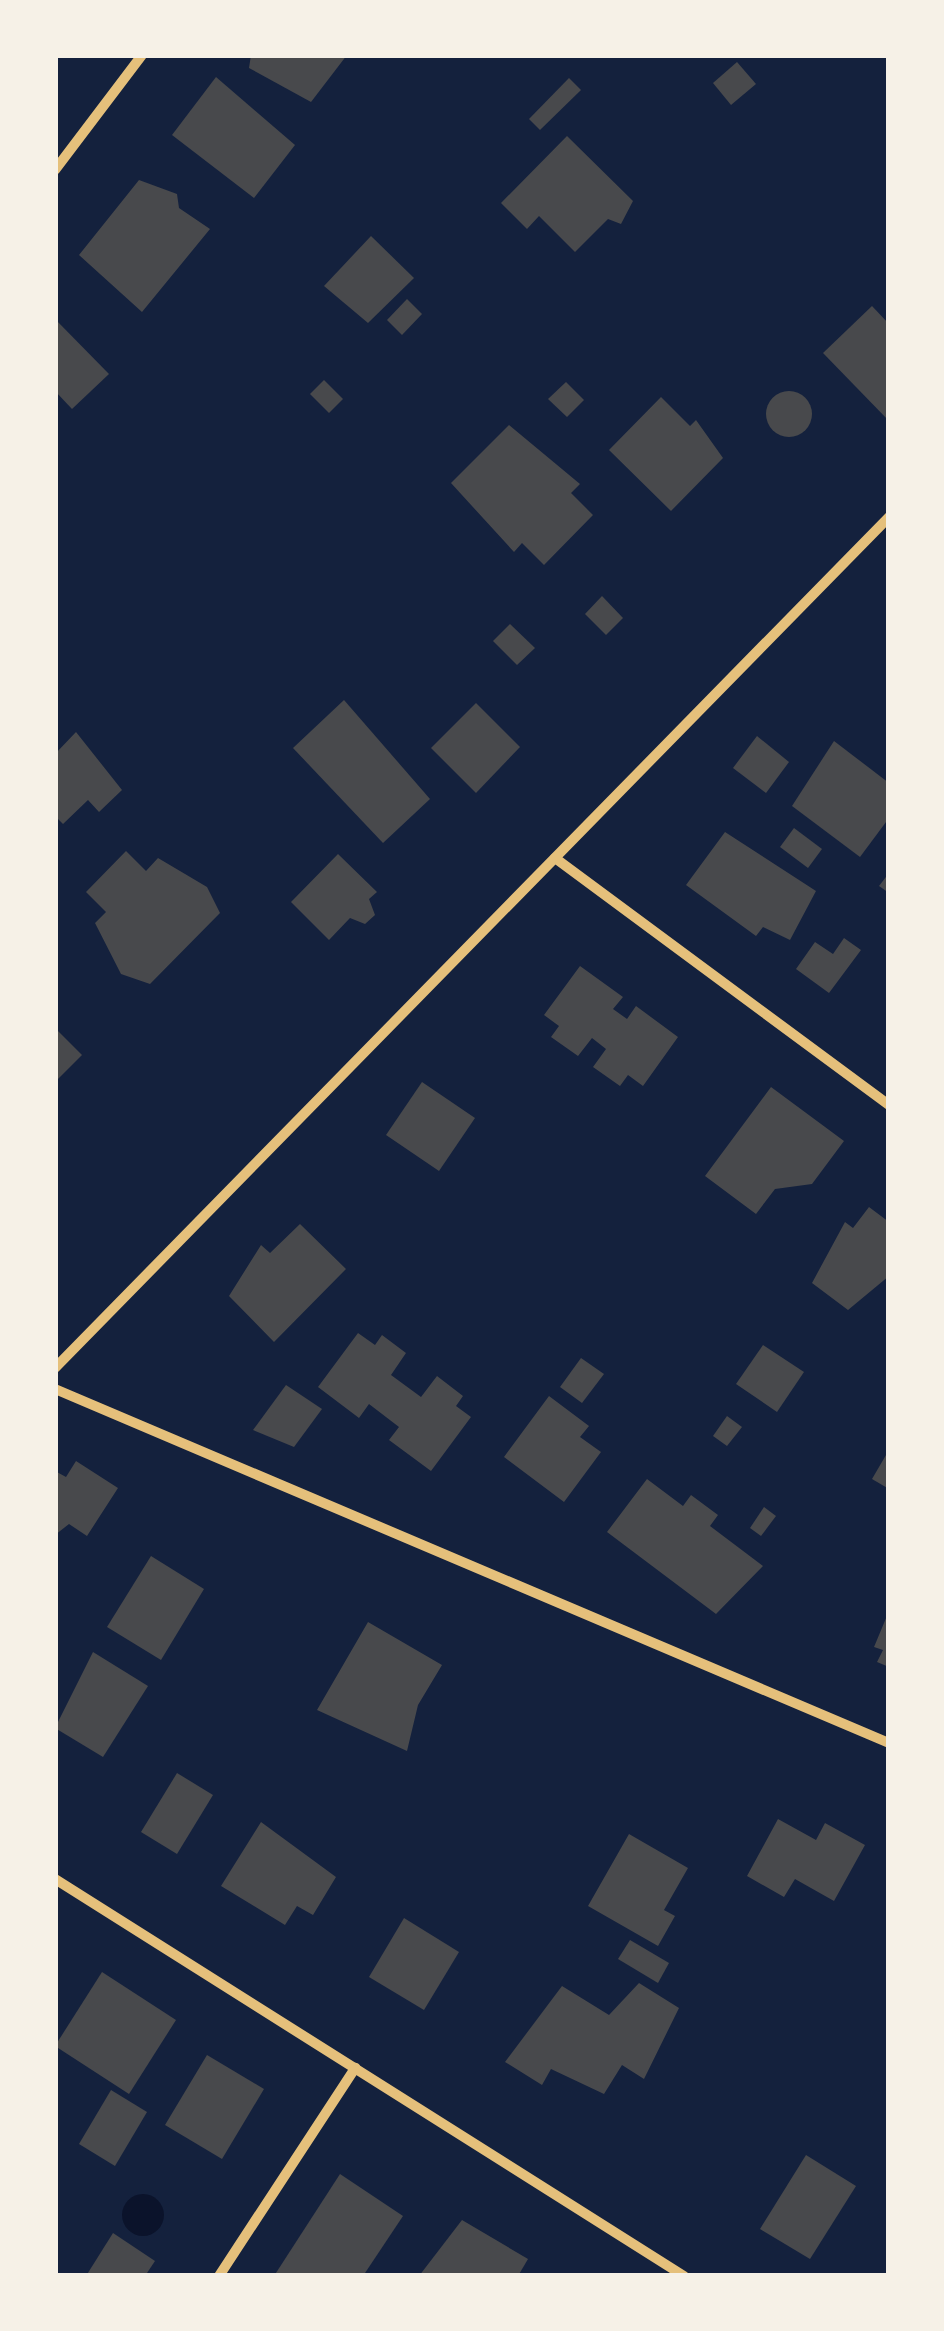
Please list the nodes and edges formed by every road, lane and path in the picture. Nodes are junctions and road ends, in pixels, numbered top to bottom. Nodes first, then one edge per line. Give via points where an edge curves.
1 (142, 55) edge
2 (55, 170) edge
3 (889, 517) edge
4 (554, 858) junction
5 (889, 1105) edge
6 (55, 1368) edge
7 (55, 1389) edge
8 (889, 1743) edge
9 (55, 1879) edge
10 (354, 2068) junction
11 (220, 2276) edge
12 (684, 2276) edge

1 - 2 street
3 - 4 street
4 - 5 street
4 - 6 street
7 - 8 street
9 - 10 street
10 - 11 street
10 - 12 street

